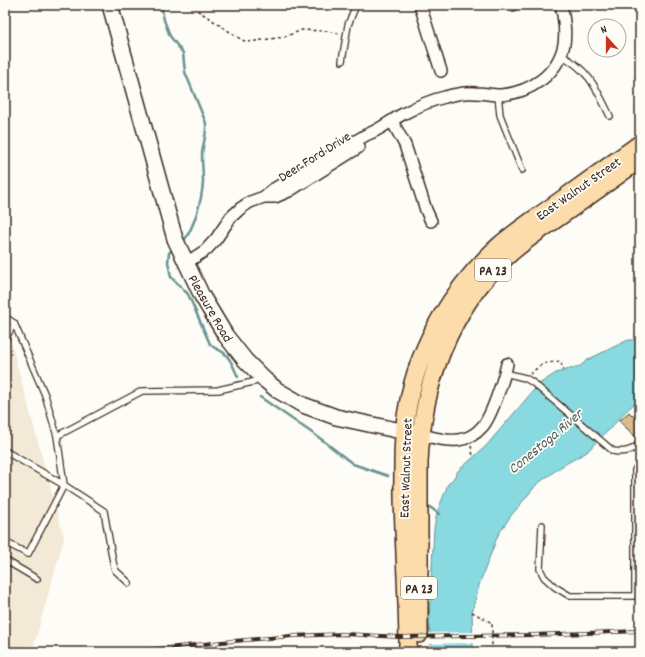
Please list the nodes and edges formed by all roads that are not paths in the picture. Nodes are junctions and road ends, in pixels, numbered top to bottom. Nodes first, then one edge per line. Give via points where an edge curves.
1 (110, 5) edge
2 (356, 5) edge
3 (420, 5) edge
4 (561, 5) edge
5 (561, 55) junction
6 (342, 61) dead end
7 (441, 71) dead end
8 (498, 95) junction
9 (610, 116) dead end
10 (392, 121) junction
11 (640, 144) edge
12 (640, 160) edge
13 (522, 170) dead end
14 (432, 221) dead end
15 (186, 263) junction
16 (5, 317) edge
17 (14, 323) junction
18 (5, 340) edge
19 (506, 368) joint
20 (260, 376) junction
21 (413, 433) junction
22 (57, 436) junction
23 (640, 443) edge
24 (5, 451) edge
25 (640, 464) edge
26 (64, 485) junction
27 (542, 525) dead end
28 (5, 542) edge
29 (5, 560) edge
30 (37, 579) dead end
31 (129, 583) dead end
32 (637, 596) edge
33 (408, 652) edge
34 (419, 652) edge

1 - 15 street, Pleasure Road via 168,217
2 - 6 lane via 351,14
3 - 7 street
4 - 5 street, Deer Ford Drive via 565,35
5 - 8 street, Deer Ford Drive via 545,77 534,85 514,93
5 - 9 lane via 577,65 592,81
8 - 10 street, Deer Ford Drive via 474,93 446,96
8 - 13 lane via 500,115
10 - 14 street via 405,145
10 - 15 street, Deer Ford Drive via 241,208 227,221 206,250
11 - 21 main road, East Walnut Street / PA 23 via 511,236 471,276 444,313 426,345 411,389
12 - 21 main road, East Walnut Street / PA 23 via 519,246 498,264 479,286 456,322 438,362
15 - 20 street, Pleasure Road via 217,323 235,349
16 - 17 lane
17 - 18 lane
17 - 22 lane via 45,395
19 - 21 street, Pleasure Road via 488,417 478,431 456,440
19 - 23 lane via 537,386 609,449 618,452 634,449
20 - 21 street, Pleasure Road via 277,390 320,412 353,422
20 - 22 lane via 254,382 218,390 142,391
21 - 33 main road, East Walnut Street / PA 23 via 402,463
21 - 34 main road, East Walnut Street / PA 23 via 419,463
22 - 26 lane
24 - 26 lane
25 - 32 lane via 635,470
26 - 28 lane via 28,554
26 - 31 lane via 104,511 115,570
27 - 32 lane via 540,570 555,587 570,596
29 - 30 lane

